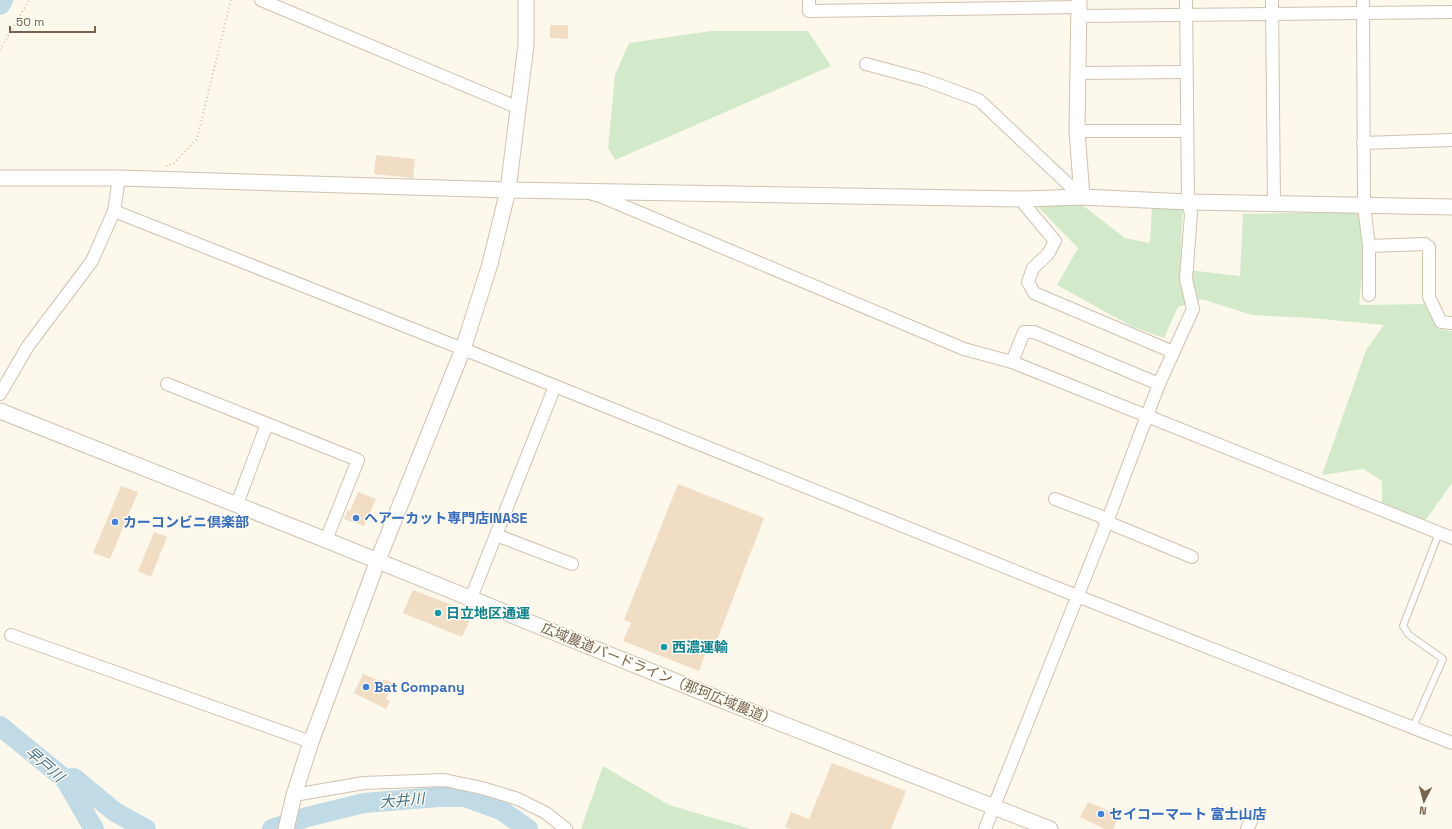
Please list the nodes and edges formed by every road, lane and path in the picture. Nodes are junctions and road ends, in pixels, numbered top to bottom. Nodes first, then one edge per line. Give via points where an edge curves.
1 (29, 0) edge
2 (231, 0) edge
3 (261, 0) edge
4 (526, 0) edge
5 (809, 0) edge
6 (1186, 0) edge
7 (1272, 0) edge
8 (1363, 0) edge
9 (988, 4) edge
10 (897, 5) edge
11 (1079, 7) edge
12 (1363, 12) junction
13 (1452, 12) edge
14 (1273, 13) junction
15 (1186, 14) junction
16 (0, 50) edge
17 (866, 64) dead end
18 (1186, 72) junction
19 (1078, 73) junction
20 (519, 108) junction
21 (1077, 131) junction
22 (1187, 131) junction
23 (1452, 140) edge
24 (1363, 143) junction
25 (162, 168) dead end
26 (0, 178) edge
27 (119, 178) junction
28 (508, 190) junction
29 (1081, 190) junction
30 (581, 192) junction
31 (1025, 200) junction
32 (1188, 202) junction
33 (1274, 204) junction
34 (1364, 206) junction
35 (1452, 207) edge
36 (114, 211) junction
37 (1369, 246) junction
38 (1369, 295) dead end
39 (1452, 323) edge
40 (463, 349) junction
41 (1173, 352) junction
42 (1012, 362) junction
43 (167, 384) dead end
44 (1159, 384) junction
45 (555, 386) junction
46 (0, 394) edge
47 (0, 411) edge
48 (1147, 416) junction
49 (267, 424) junction
50 (1055, 499) dead end
51 (237, 504) junction
52 (1107, 522) junction
53 (1439, 533) junction
54 (496, 535) junction
55 (1452, 538) edge
56 (326, 540) junction
57 (1192, 557) dead end
58 (378, 560) junction
59 (572, 564) dead end
60 (1077, 596) junction
61 (470, 598) junction
62 (11, 635) dead end
63 (1412, 727) junction
64 (311, 742) junction
65 (1452, 743) edge
66 (294, 795) junction
67 (994, 807) junction
68 (286, 829) edge
69 (566, 829) edge
70 (985, 829) edge
71 (1050, 829) edge

1 - 16 path
2 - 25 path via 197,139 174,163
3 - 20 street
4 - 20 street via 526,45
5 - 10 street via 809,11
6 - 15 street
7 - 14 street
8 - 12 street
9 - 10 street
9 - 11 street
11 - 15 street
11 - 19 street
12 - 13 street
12 - 14 street
12 - 24 street
14 - 15 street
14 - 33 street
15 - 18 street
17 - 29 street via 925,80 979,100 1070,186
18 - 19 street
18 - 22 street
19 - 21 street
20 - 28 street
21 - 22 street
21 - 29 street
22 - 32 street
23 - 24 street
24 - 34 street
26 - 27 street
27 - 28 street
27 - 36 street
28 - 30 street
28 - 40 street via 490,264
29 - 31 street
29 - 32 street
30 - 31 street
30 - 42 street via 608,199 964,349
31 - 41 street via 1024,204 1055,241 1048,254 1032,268 1028,282 1034,293
32 - 33 street
32 - 41 street via 1191,214 1186,279 1192,309
33 - 34 street
34 - 35 street
34 - 37 street
36 - 40 street
36 - 46 street via 92,261 28,346
37 - 38 street
37 - 39 street via 1429,246 1429,296 1441,322
40 - 45 street
40 - 58 street
41 - 44 street
42 - 44 street via 1024,332 1034,332
42 - 48 street
43 - 49 street
44 - 48 street
45 - 54 street
45 - 60 street
47 - 51 street, 広域農道バードライン（那珂広域農道）
48 - 52 street
48 - 53 street
49 - 51 street
49 - 56 street via 358,460
50 - 52 street via 1100,516
51 - 56 street, 広域農道バードライン（那珂広域農道）
52 - 57 street
52 - 60 street
53 - 55 street
53 - 63 lane via 1403,626 1409,635 1443,659
54 - 59 street
54 - 61 street
56 - 58 street, 広域農道バードライン（那珂広域農道）
58 - 61 street, 広域農道バードライン（那珂広域農道）
58 - 64 street
60 - 63 street
60 - 67 street
61 - 67 street, 広域農道バードライン（那珂広域農道）
62 - 64 street
63 - 65 street
64 - 66 street
66 - 68 street
66 - 69 street via 364,783 444,780 518,799 546,813
67 - 70 street
67 - 71 street, 広域農道バードライン（那珂広域農道）

